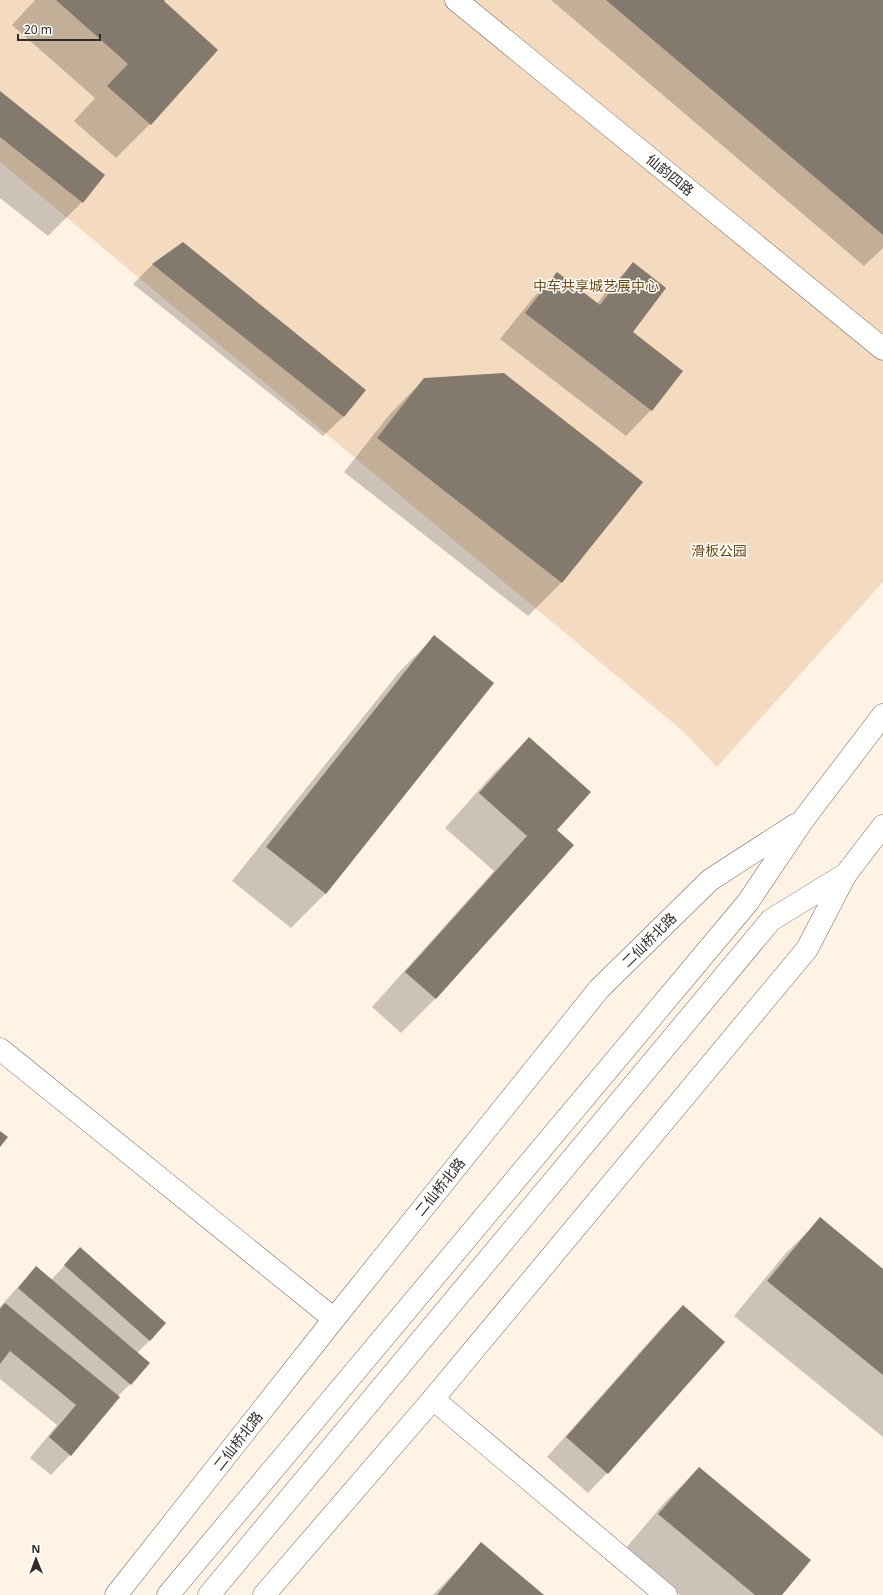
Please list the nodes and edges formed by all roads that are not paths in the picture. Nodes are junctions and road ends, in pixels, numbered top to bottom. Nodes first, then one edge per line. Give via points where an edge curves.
1 (456, 0) edge
2 (883, 349) edge
3 (883, 715) edge
4 (803, 820) junction
5 (883, 826) edge
6 (846, 874) junction
7 (0, 1048) edge
8 (334, 1318) junction
9 (434, 1399) junction
10 (116, 1595) edge
11 (168, 1595) edge
12 (209, 1595) edge
13 (264, 1595) edge
14 (666, 1595) edge

1 - 2 main road, 仙韵四路
3 - 4 main road
4 - 8 main road, 二仙桥北路 via 710,880 599,989
4 - 11 main road via 748,902
5 - 6 main road
6 - 9 main road via 807,949
6 - 12 main road via 771,920
7 - 8 main road
8 - 10 main road, 二仙桥北路
9 - 13 main road
9 - 14 main road

